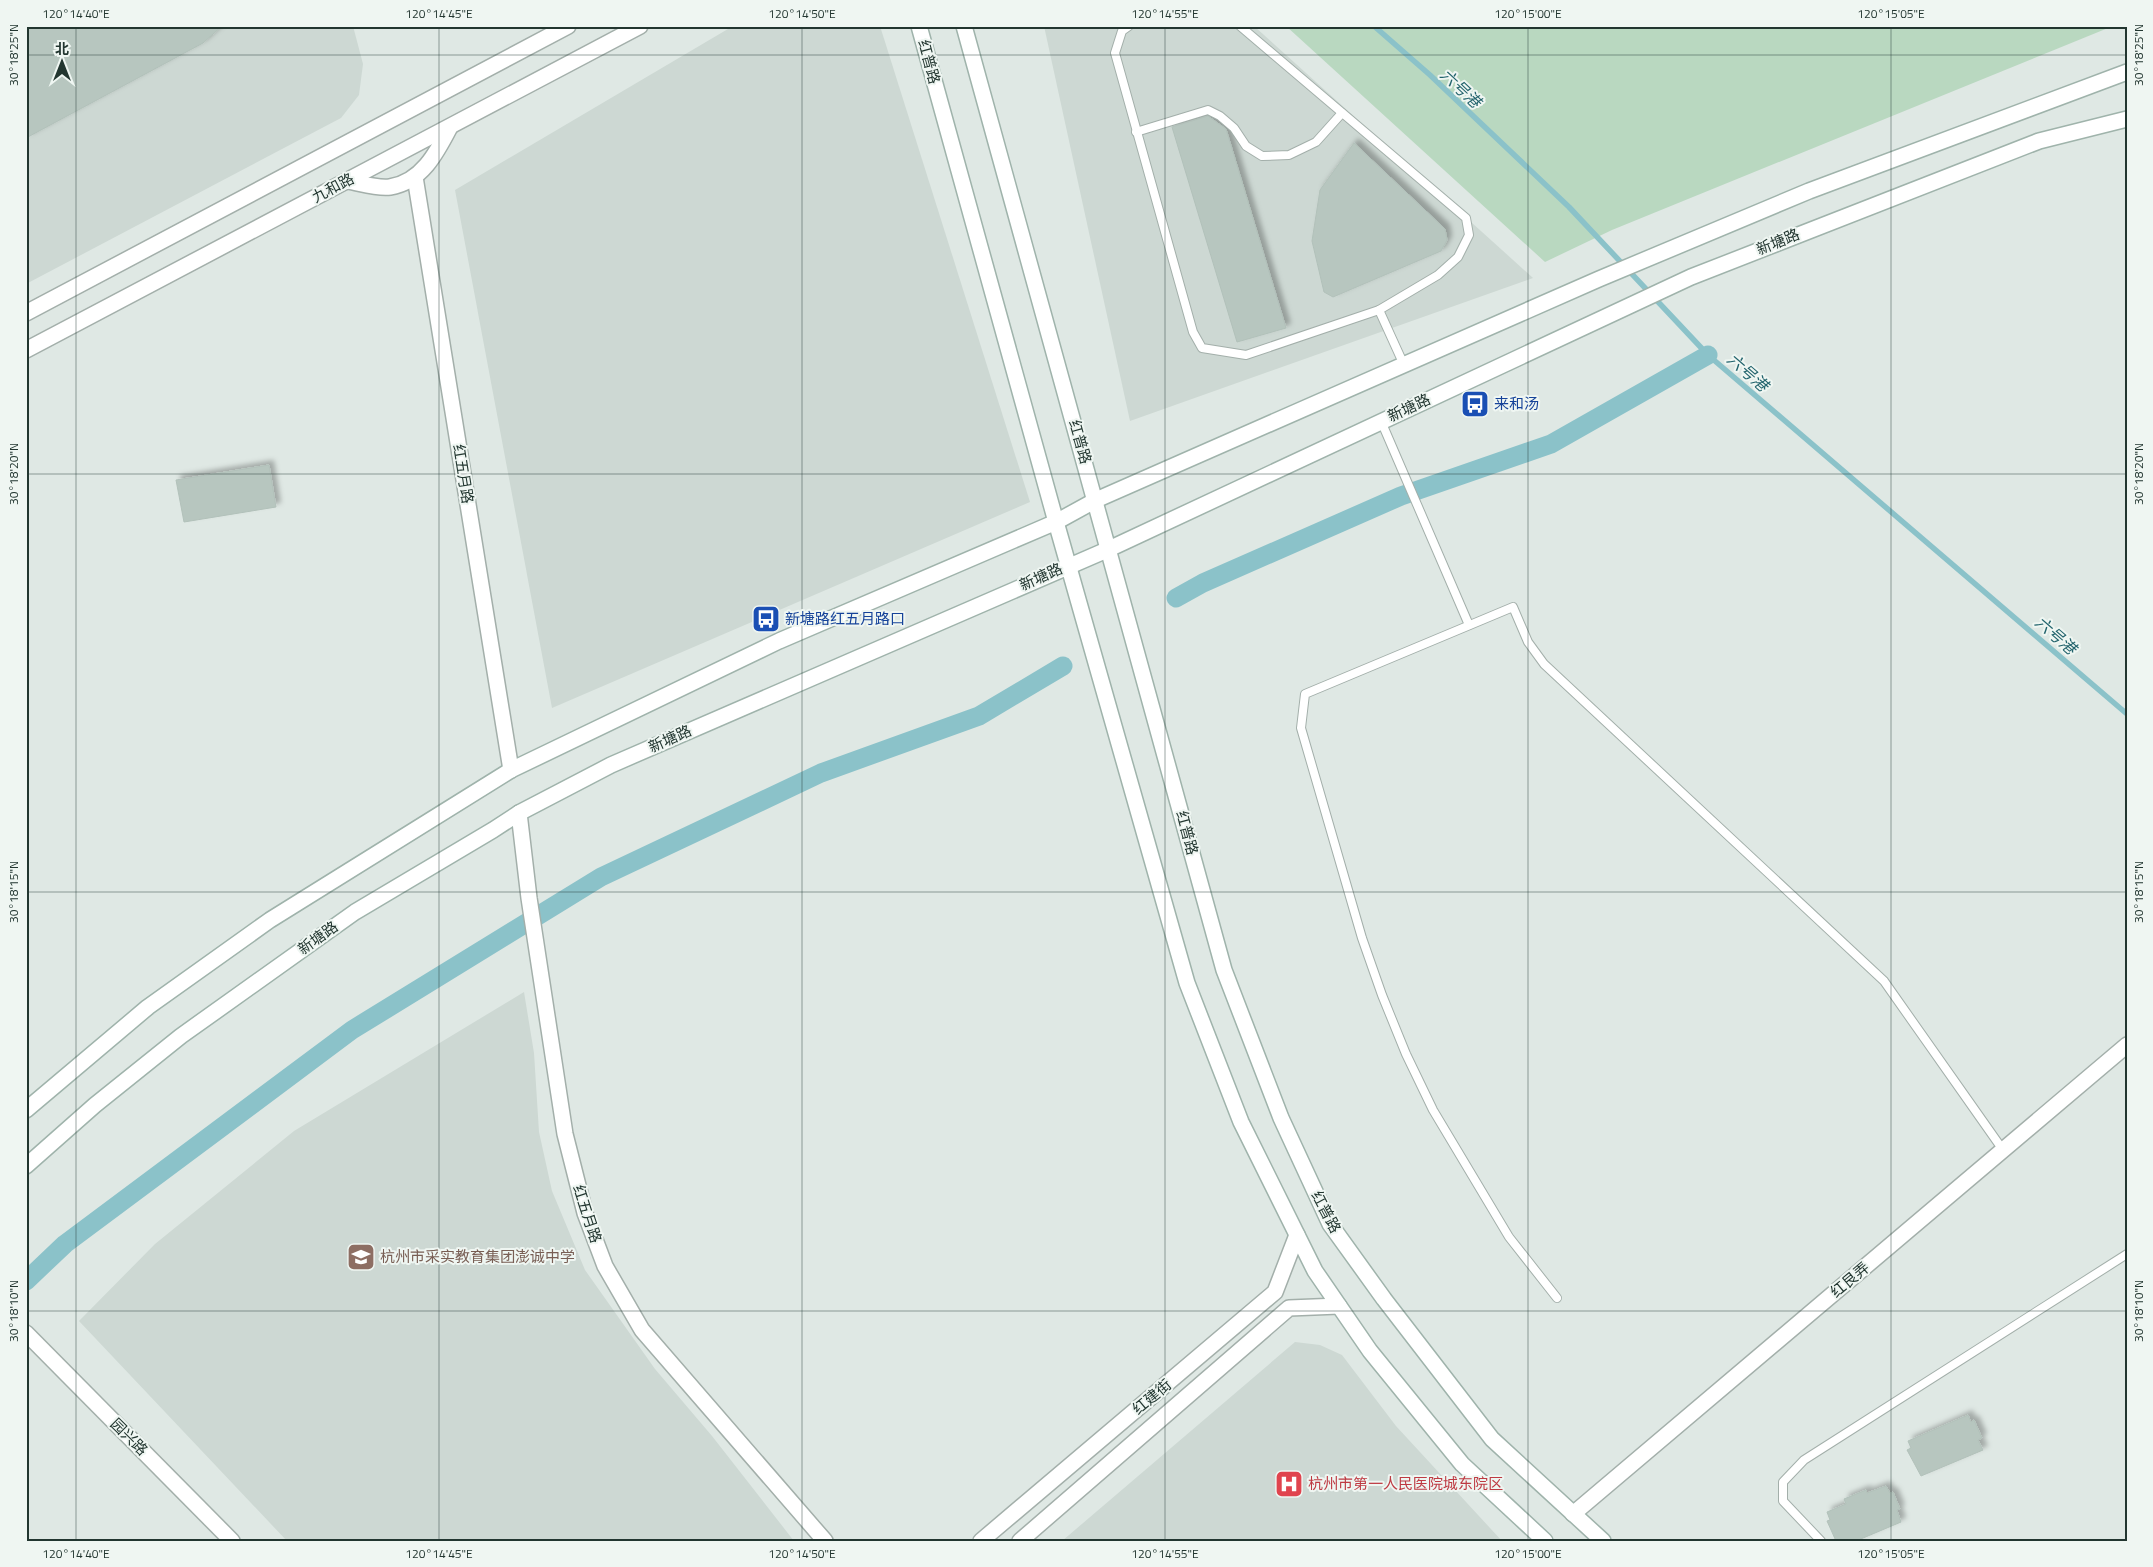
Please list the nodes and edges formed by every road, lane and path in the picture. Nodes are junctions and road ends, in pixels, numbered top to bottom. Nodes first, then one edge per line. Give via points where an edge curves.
1 (568, 26) edge
2 (640, 26) edge
3 (919, 26) edge
4 (964, 26) edge
5 (1129, 26) edge
6 (1240, 26) edge
7 (2127, 72) edge
8 (1342, 112) junction
9 (2127, 120) edge
10 (450, 127) junction
11 (1136, 132) junction
12 (415, 177) junction
13 (348, 181) junction
14 (1379, 310) junction
15 (26, 313) edge
16 (26, 350) edge
17 (1404, 365) junction
18 (1381, 421) junction
19 (1096, 500) junction
20 (1056, 522) junction
21 (1110, 549) junction
22 (1070, 565) junction
23 (1469, 625) junction
24 (511, 770) junction
25 (519, 813) junction
26 (2127, 1045) edge
27 (26, 1110) edge
28 (2003, 1150) junction
29 (26, 1166) edge
30 (1297, 1235) junction
31 (2127, 1254) edge
32 (1557, 1298) dead end
33 (1339, 1306) junction
34 (26, 1333) edge
35 (1573, 1514) junction
36 (232, 1541) edge
37 (825, 1541) edge
38 (982, 1541) edge
39 (1020, 1541) edge
40 (1545, 1541) edge
41 (1603, 1541) edge
42 (1821, 1541) edge

1 - 15 main road
2 - 10 main road, 九和路
3 - 20 main road, 红普路
4 - 19 main road, 红普路
5 - 11 lane via 1122,31 1116,53
6 - 8 lane
7 - 17 main road via 1809,190
8 - 11 lane via 1316,142 1289,155 1262,156 1246,146 1234,128 1220,116 1208,110
8 - 14 lane via 1466,218 1469,235 1458,257 1438,276
9 - 18 main road, 新塘路 via 2039,140 1691,277
10 - 12 main road via 435,156
10 - 13 main road, 九和路
11 - 14 lane via 1193,332 1202,348 1246,355
12 - 13 main road via 389,188
12 - 24 main road, 红五月路
13 - 16 main road, 九和路
14 - 17 lane
17 - 19 main road
18 - 21 main road, 新塘路
18 - 23 lane
19 - 20 main road
19 - 21 main road, 红普路
20 - 22 main road, 红普路
20 - 24 main road via 779,641
21 - 22 main road, 新塘路
21 - 35 main road, 红普路 via 1224,970 1282,1118 1330,1224 1492,1439
22 - 25 main road, 新塘路 via 611,765
22 - 30 main road, 红普路 via 1187,983 1241,1122
23 - 28 lane via 1513,607 1528,642 1544,664 1884,981
23 - 32 lane via 1305,694 1301,728 1362,938 1406,1054 1433,1110 1509,1237
24 - 27 main road via 270,920 148,1007
25 - 29 main road, 新塘路 via 355,912 181,1036
25 - 37 main road, 红五月路 via 565,1134 585,1214 605,1266 642,1330
26 - 28 main road, 红艮弄
28 - 35 main road, 红艮弄
30 - 33 main road, 红普路
30 - 38 main road, 红建街 via 1276,1292
31 - 42 lane via 1804,1460 1783,1482 1783,1500
33 - 39 main road, 红建街 via 1288,1308
33 - 40 main road, 红普路 via 1370,1351 1462,1464
34 - 36 main road, 园兴路
35 - 41 main road, 红普路

